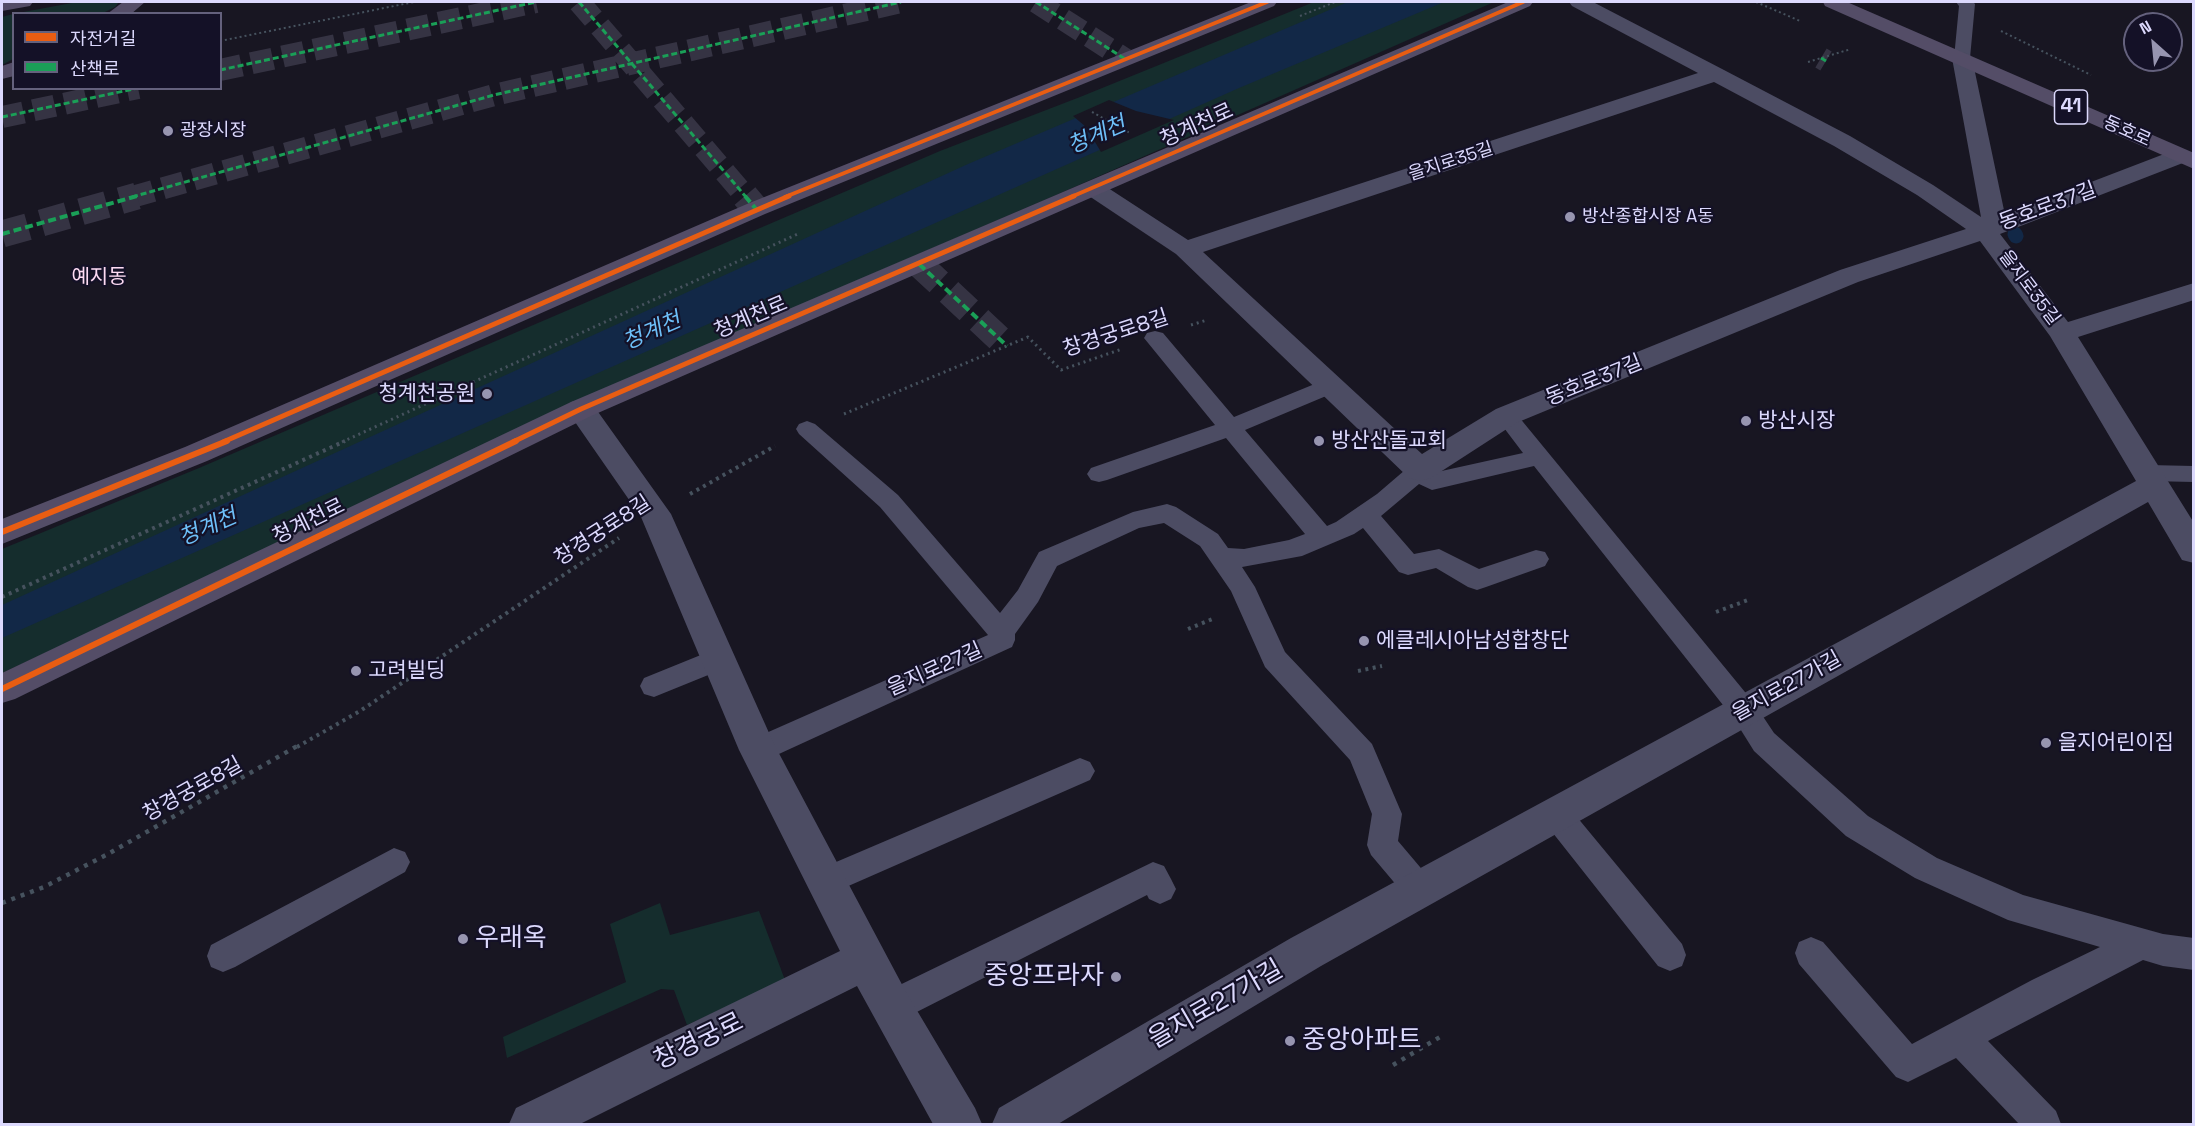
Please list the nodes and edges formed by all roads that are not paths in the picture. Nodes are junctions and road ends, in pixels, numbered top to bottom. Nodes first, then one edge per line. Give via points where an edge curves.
1 (23, 2) edge
2 (135, 2) edge
3 (1267, 2) edge
4 (1523, 2) edge
5 (1579, 2) edge
6 (1832, 2) edge
7 (1965, 3) edge
8 (2, 5) edge
9 (120, 12) edge
10 (1962, 58) junction
11 (1717, 74) junction
12 (2187, 159) edge
13 (1094, 189) junction
14 (1990, 229) junction
15 (1185, 249) junction
16 (2190, 295) edge
17 (2062, 333) junction
18 (1155, 338) road end
19 (1330, 386) junction
20 (581, 409) junction
21 (1506, 416) junction
22 (1229, 428) junction
23 (807, 429) road end
24 (1539, 457) junction
25 (1420, 470) junction
26 (1099, 474) dead end
27 (2193, 474) edge
28 (2151, 479) junction
29 (1365, 514) junction
30 (2, 532) edge
31 (1322, 537) junction
32 (2193, 551) edge
33 (1221, 557) junction
34 (1536, 559) dead end
35 (1001, 632) junction
36 (718, 659) junction
37 (654, 686) dead end
38 (2, 689) edge
39 (1744, 711) junction
40 (758, 750) junction
41 (1080, 771) dead end
42 (1556, 814) junction
43 (394, 862) dead end
44 (826, 881) junction
45 (1160, 889) dead end
46 (1419, 890) junction
47 (2142, 944) junction
48 (1811, 953) dead end
49 (2193, 954) edge
50 (1670, 955) dead end
51 (223, 956) dead end
52 (867, 959) junction
53 (891, 1007) junction
54 (1960, 1037) junction
55 (532, 1125) edge
56 (959, 1125) edge
57 (1015, 1125) edge
58 (2043, 1125) edge

1 - 8 main road
2 - 9 main road
3 - 30 main road via 756,209 196,454
4 - 13 main road, 청계천로
5 - 11 street, 을지로35길
6 - 10 main road, 동호로 / 41
7 - 10 lane
10 - 12 main road, 동호로 / 41
10 - 14 street
11 - 14 street, 을지로35길 via 1842,141
11 - 15 street, 을지로35길
12 - 14 street, 동호로37길
13 - 15 street
13 - 20 main road, 청계천로
14 - 17 street, 을지로35길
14 - 21 street, 동호로37길 via 1849,276
15 - 19 street
16 - 17 street
17 - 28 street, 을지로35길
18 - 22 lane
19 - 22 lane
19 - 25 street
20 - 36 street via 655,514
20 - 38 main road, 청계천로
21 - 24 lane
21 - 25 street, 동호로37길
22 - 26 lane
22 - 31 lane
23 - 35 lane via 889,501
24 - 25 lane via 1432,482
24 - 39 lane
25 - 29 lane
27 - 28 lane
28 - 32 street, 을지로35길
28 - 39 street, 을지로27가길
29 - 31 lane
29 - 34 lane via 1408,565 1440,558 1478,580
31 - 33 lane via 1293,549 1244,558
33 - 35 lane, 을지로27길 via 1209,540 1167,513 1132,521 1048,559 1029,595
33 - 46 lane via 1242,587 1275,659 1362,753 1387,814 1382,845
35 - 40 lane, 을지로27길 via 1002,640
36 - 37 lane
36 - 40 street
39 - 42 street, 을지로27가길
39 - 47 lane via 1764,742 1857,826 1926,868 2019,909
40 - 44 street
41 - 44 lane
42 - 46 street, 을지로27가길
42 - 50 lane
43 - 51 lane
44 - 52 street
45 - 53 lane via 1152,876
46 - 57 street, 을지로27가길 via 1306,952
47 - 49 lane
47 - 54 lane
48 - 54 lane via 1908,1065
52 - 53 street
52 - 55 street, 창경궁로
53 - 56 street
54 - 58 lane

